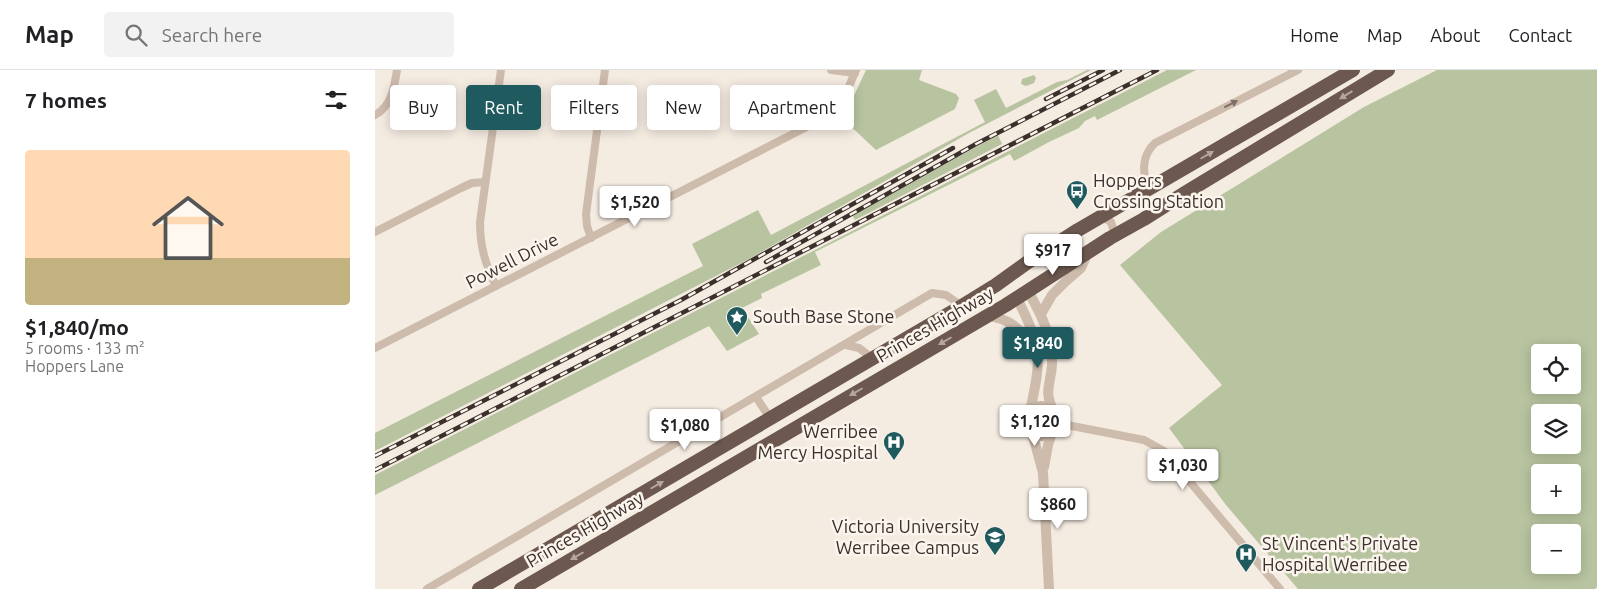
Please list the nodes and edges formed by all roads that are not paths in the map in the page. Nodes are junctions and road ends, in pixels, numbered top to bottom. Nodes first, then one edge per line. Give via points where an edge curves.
1 (397, 70) edge
2 (501, 70) edge
3 (605, 70) edge
4 (831, 70) edge
5 (1298, 70) edge
6 (1353, 70) edge
7 (1388, 70) edge
8 (855, 71) edge
9 (375, 115) edge
10 (485, 182) junction
11 (1150, 188) junction
12 (1185, 193) junction
13 (1121, 206) junction
14 (1103, 216) junction
15 (375, 232) edge
16 (1112, 235) junction
17 (591, 238) junction
18 (1088, 252) junction
19 (1010, 275) junction
20 (496, 286) junction
21 (1022, 295) junction
22 (962, 306) junction
23 (1041, 314) junction
24 (987, 316) junction
25 (846, 345) junction
26 (375, 348) edge
27 (1037, 350) junction
28 (872, 358) junction
29 (756, 397) junction
30 (1030, 412) junction
31 (770, 418) junction
32 (1055, 422) junction
33 (1032, 432) junction
34 (783, 435) junction
35 (686, 468) junction
36 (1043, 472) junction
37 (697, 486) junction
38 (427, 589) edge
39 (479, 589) edge
40 (521, 589) edge
41 (1049, 589) edge
42 (1280, 589) edge

1 - 9 street via 392,95 386,106
2 - 10 street
3 - 17 street via 585,214
4 - 8 street
11 -> 5 street via 1145,181 1145,158 1155,143
11 -> 6 highway, Princes Highway
7 -> 12 highway, Princes Highway
8 - 17 street, Powell Drive via 835,112
10 - 15 street via 461,188
10 - 20 street via 480,238 482,253
11 - 12 highway via 1161,195
11 - 13 highway, Princes Highway
12 - 16 highway, Princes Highway
13 - 14 highway, Princes Highway
13 - 16 highway via 1119,222
14 - 16 street via 1111,222
14 - 19 highway, Princes Highway
16 - 18 highway, Princes Highway
17 - 20 street, Powell Drive
18 - 21 highway, Princes Highway
18 - 23 street via 1081,268 1052,295
19 - 21 highway
19 - 22 highway, Princes Highway
20 - 26 street, Powell Drive
21 - 23 street
21 - 24 highway, Princes Highway
21 - 27 street
22 - 25 street via 946,295 932,293
22 - 28 highway, Princes Highway
23 - 32 street via 1051,353 1048,393
24 - 27 street via 1007,321 1020,330
24 -> 34 highway, Princes Highway
25 - 28 street, Princes Highway via 859,348
25 - 29 street
27 - 30 street
28 - 31 highway, Princes Highway
29 - 31 street
29 - 38 street
30 - 32 street via 1043,406 1052,410
30 - 33 street via 1027,423
31 - 34 highway
31 - 35 highway, Princes Highway
32 - 33 street via 1050,433
32 - 36 street
32 - 42 street via 1144,440 1164,451
33 - 36 street
34 - 37 highway, Princes Highway
35 - 37 highway
39 -> 35 highway, Princes Highway
36 - 41 street
37 -> 40 highway, Princes Highway

